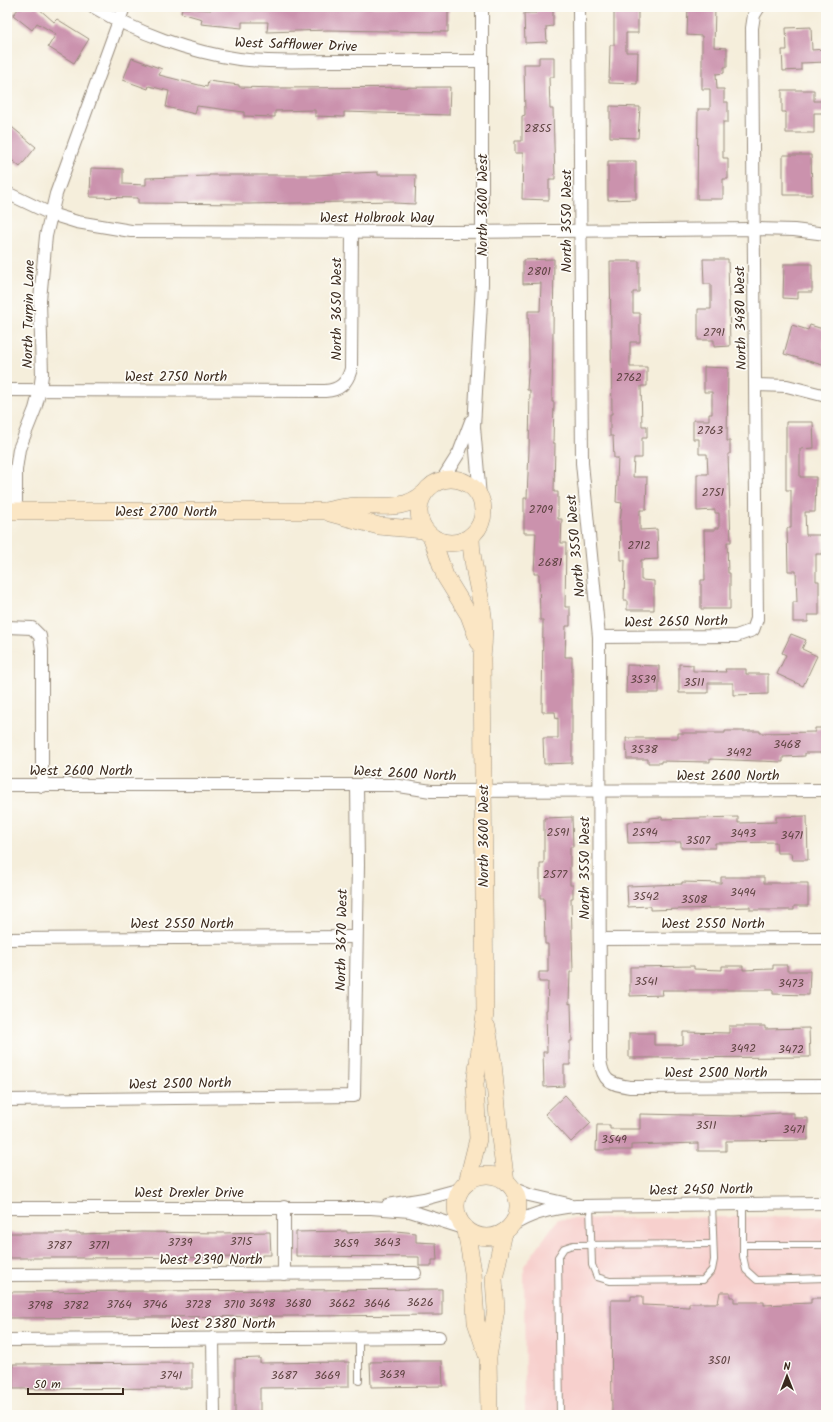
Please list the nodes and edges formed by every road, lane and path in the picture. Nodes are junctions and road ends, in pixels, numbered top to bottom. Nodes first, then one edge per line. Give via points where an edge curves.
1 (94, 7) edge
2 (124, 7) edge
3 (482, 7) edge
4 (579, 7) edge
5 (759, 7) edge
6 (119, 20) junction
7 (482, 61) junction
8 (7, 193) edge
9 (52, 214) junction
10 (754, 229) junction
11 (581, 230) junction
12 (482, 231) junction
13 (352, 232) junction
14 (826, 234) edge
15 (344, 385) joint
16 (756, 385) junction
17 (7, 390) edge
18 (40, 390) junction
19 (826, 396) edge
20 (474, 402) junction
21 (442, 480) junction
22 (423, 494) junction
23 (480, 497) junction
24 (12, 511) edge
25 (324, 511) junction
26 (428, 534) junction
27 (471, 537) junction
28 (7, 627) edge
29 (754, 630) joint
30 (599, 637) junction
31 (482, 658) junction
32 (357, 785) junction
33 (7, 786) edge
34 (42, 786) junction
35 (598, 790) junction
36 (826, 790) edge
37 (482, 791) junction
38 (356, 937) junction
39 (826, 938) edge
40 (7, 939) edge
41 (600, 939) junction
42 (485, 1014) junction
43 (606, 1080) joint
44 (826, 1086) edge
45 (354, 1096) joint
46 (7, 1100) edge
47 (509, 1185) junction
48 (464, 1186) junction
49 (826, 1203) edge
50 (712, 1204) junction
51 (743, 1204) junction
52 (576, 1206) junction
53 (590, 1206) junction
54 (284, 1207) junction
55 (7, 1208) edge
56 (371, 1208) junction
57 (465, 1229) junction
58 (507, 1229) junction
59 (592, 1244) junction
60 (713, 1244) junction
61 (743, 1245) junction
62 (826, 1245) edge
63 (415, 1273) dead end
64 (284, 1274) junction
65 (7, 1275) edge
66 (826, 1278) edge
67 (359, 1337) junction
68 (439, 1337) dead end
69 (213, 1338) junction
70 (7, 1340) edge
71 (488, 1357) junction
72 (359, 1381) dead end
73 (214, 1415) edge
74 (489, 1415) edge
75 (560, 1415) edge

1 - 6 street, West Safflower Drive
2 - 6 street, North Turpin Lane
3 - 7 street, North 3600 West
4 - 11 street, North 3550 West
5 - 10 street, North 3480 West via 754,15 752,28
6 - 7 street, West Safflower Drive via 190,48 239,59
6 - 9 street, North Turpin Lane
7 - 12 street, North 3600 West
8 - 9 street, West Holbrook Way
9 - 13 street, West Holbrook Way via 95,227 131,231
9 - 18 street, North Turpin Lane via 42,268
10 - 11 street, West Holbrook Way
10 - 14 street, West Holbrook Way
10 - 16 street, North 3480 West
11 - 12 street, West Holbrook Way
11 - 30 street, North 3550 West via 582,463
12 - 13 street, West Holbrook Way
12 - 20 street, North 3600 West via 479,339
13 - 15 street, North 3650 West via 351,369
15 - 18 street, West 2750 North via 325,391
16 - 19 street via 787,386
16 - 29 street, North 3480 West via 758,605
17 - 18 street, West 2750 North
18 - 24 street, North Turpin Lane via 19,449
20 - 21 street, North 3600 West via 466,437
20 - 23 street, North 3600 West via 475,452
21 - 22 street via 430,486
21 - 23 street via 464,482
22 - 25 street, West 2700 North via 416,500 400,506 356,506
22 - 26 street via 418,514
23 - 27 street via 483,507 482,518
24 - 25 street, West 2700 North
25 - 26 street, West 2700 North via 379,526
26 - 27 street via 441,542 451,544
26 - 31 street, North 3600 West via 445,576 474,627
27 - 31 street, North 3600 West via 472,567 484,627
28 - 34 street via 25,627 37,631 40,636
29 - 30 street, West 2650 North via 736,636
30 - 35 street, North 3550 West
31 - 37 street, North 3600 West
32 - 34 street, West 2600 North
32 - 37 street, West 2600 North via 393,785 431,791
32 - 38 street, North 3670 West
33 - 34 street, West 2600 North
35 - 36 street, West 2600 North
35 - 37 street, West 2600 North
35 - 41 street, North 3550 West
37 - 42 street, North 3600 West
38 - 40 street, West 2550 North
38 - 45 street, North 3670 West
39 - 41 street, West 2550 North
41 - 43 street, North 3550 West via 600,1060
42 - 47 street, North 3600 West via 493,1063 500,1138
42 - 48 street, North 3600 West via 475,1084 478,1139
43 - 44 street, West 2500 North via 630,1087
45 - 46 street, West 2500 North
47 - 48 street via 490,1176 478,1177
47 - 52 street, West 2450 North via 529,1195
47 - 58 street via 518,1203 515,1220
48 - 56 street, West Drexler Drive via 424,1199
48 - 57 street via 456,1205
49 - 51 street, West 2450 North
50 - 51 street, West 2450 North
50 - 53 street, West 2450 North
50 - 60 lane
51 - 61 lane
52 - 53 street, West 2450 North
52 - 58 street, West 2450 North via 523,1218
53 - 59 lane
54 - 55 street, West Drexler Drive
54 - 56 street, West Drexler Drive
54 - 64 street
56 - 57 street, West Drexler Drive via 410,1211
57 - 58 street via 479,1236 488,1237
57 - 71 street via 473,1272 476,1322
58 - 71 street via 494,1279 496,1310
59 - 60 lane
59 - 60 lane via 592,1265 597,1277 610,1281 703,1280 712,1270
59 - 75 lane via 573,1244 564,1248 558,1257
61 - 62 lane
61 - 66 lane via 746,1270 756,1280
63 - 64 street, West 2390 North
64 - 65 street, West 2390 North
67 - 68 street, West 2380 North
67 - 69 street, West 2380 North
67 - 72 lane
69 - 70 street, West 2380 North
69 - 73 street
71 - 74 street

